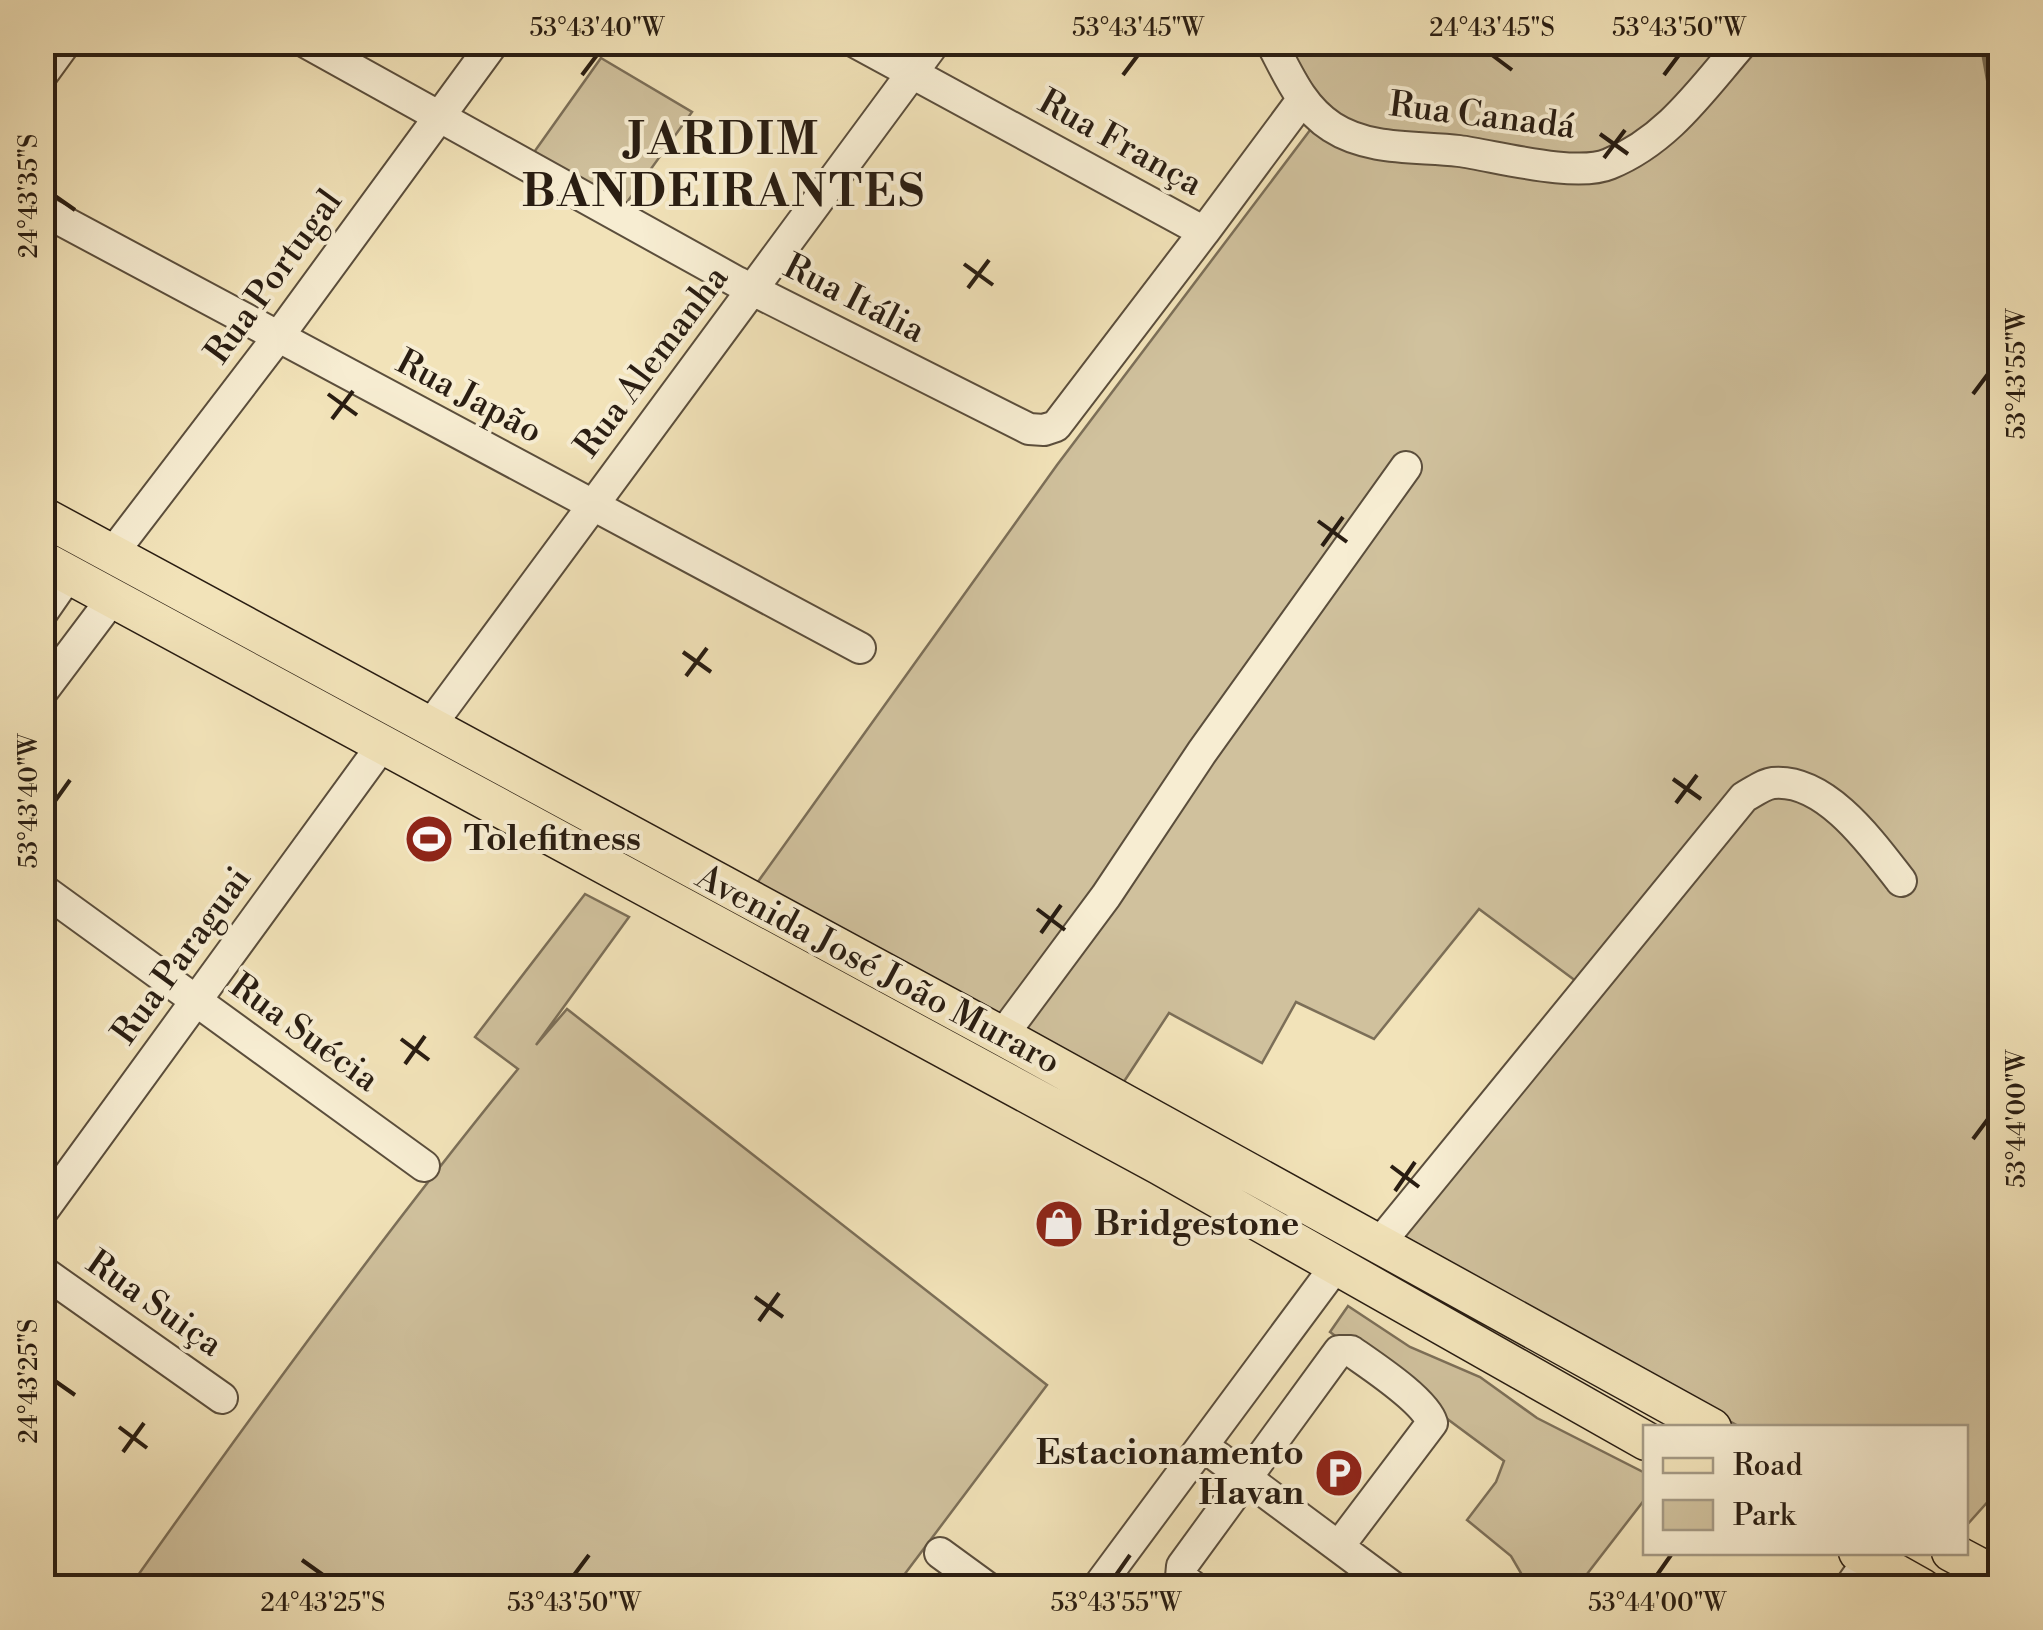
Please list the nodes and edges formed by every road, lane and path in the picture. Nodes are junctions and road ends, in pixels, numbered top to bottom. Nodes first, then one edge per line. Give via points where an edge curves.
1 (66, 42) edge
2 (305, 42) edge
3 (494, 42) edge
4 (855, 42) edge
5 (935, 42) edge
6 (1270, 42) edge
7 (1743, 42) edge
8 (912, 73) junction
9 (42, 75) edge
10 (1302, 100) junction
11 (439, 115) junction
12 (42, 210) edge
13 (1204, 232) junction
14 (753, 290) junction
15 (278, 337) junction
16 (1406, 467) dead end
17 (592, 506) junction
18 (42, 518) edge
19 (112, 554) junction
20 (56, 567) edge
21 (112, 599) junction
22 (42, 613) edge
23 (860, 648) dead end
24 (42, 692) edge
25 (430, 726) junction
26 (384, 744) junction
27 (549, 789) junction
28 (470, 791) junction
29 (565, 846) junction
30 (668, 858) junction
31 (1901, 881) dead end
32 (42, 889) edge
33 (196, 1001) junction
34 (1002, 1036) junction
35 (424, 1166) dead end
36 (42, 1212) edge
37 (1270, 1228) junction
38 (1368, 1238) junction
39 (1336, 1267) junction
40 (42, 1272) edge
41 (1460, 1288) junction
42 (1384, 1292) junction
43 (222, 1398) dead end
44 (1707, 1425) edge
45 (1643, 1439) edge
46 (1203, 1446) junction
47 (1247, 1479) junction
48 (1339, 1546) junction
49 (940, 1553) dead end
50 (1944, 1555) edge
51 (1957, 1555) edge
52 (1994, 1575) edge
53 (988, 1588) edge
54 (1097, 1588) edge
55 (1195, 1588) edge
56 (1394, 1588) edge

1 - 9 street
2 - 11 street, Rua Itália
3 - 11 street, Rua Portugal
4 - 8 street, Rua França
5 - 8 street, Rua Alemanha
6 - 10 street, Rua Canadá
7 - 10 street, Rua Canadá via 1660,138 1606,166 1558,167 1356,138
8 - 13 street, Rua França
8 - 14 street, Rua Alemanha
10 - 13 street, Rua França
11 - 14 street, Rua Itália
11 - 15 street, Rua Portugal
12 - 15 street, Rua Japão
13 - 14 street, Rua Itália via 1056,426 1044,430 1030,430
14 - 17 street, Rua Alemanha
15 - 17 street, Rua Japão
15 - 19 street, Rua Portugal
16 - 34 street
17 - 23 street, Rua Japão
17 - 25 street, Rua Alemanha
18 - 19 main road, Avenida José João Muraro
19 - 25 main road, Avenida José João Muraro
20 - 21 main road, Avenida José João Muraro
20 - 22 street
21 - 24 street
21 - 26 main road, Avenida José João Muraro
25 - 27 main road, Avenida José João Muraro
26 - 28 main road, Avenida José João Muraro
26 - 33 street, Rua Paraguai
27 - 28 main road via 546,812 536,820
27 - 30 main road, Avenida José João Muraro
28 - 29 main road, Avenida José João Muraro
29 - 30 main road via 564,826 582,818
29 - 37 main road, Avenida José João Muraro
30 - 34 main road, Avenida José João Muraro
31 - 38 street via 1859,827 1802,787 1771,783 1744,796
32 - 33 street, Rua Suécia
33 - 35 street, Rua Suécia
33 - 36 street, Rua Paraguai
34 - 38 main road, Avenida José João Muraro
37 - 38 main road via 1264,1214 1284,1200
37 - 39 main road, Avenida José João Muraro
38 - 41 main road, Avenida José João Muraro
39 - 42 main road, Avenida José João Muraro
39 - 46 street
40 - 43 street, Rua Suiça
41 - 42 main road via 1466,1311 1448,1323
41 - 44 main road, Avenida José João Muraro
42 - 45 main road, Avenida José João Muraro
46 - 47 street
46 - 54 street
47 - 48 street
47 - 48 street via 1340,1351 1351,1351 1432,1423
47 - 55 street via 1182,1566 1181,1576
48 - 56 street
49 - 53 street
50 - 52 main road
51 - 52 main road

